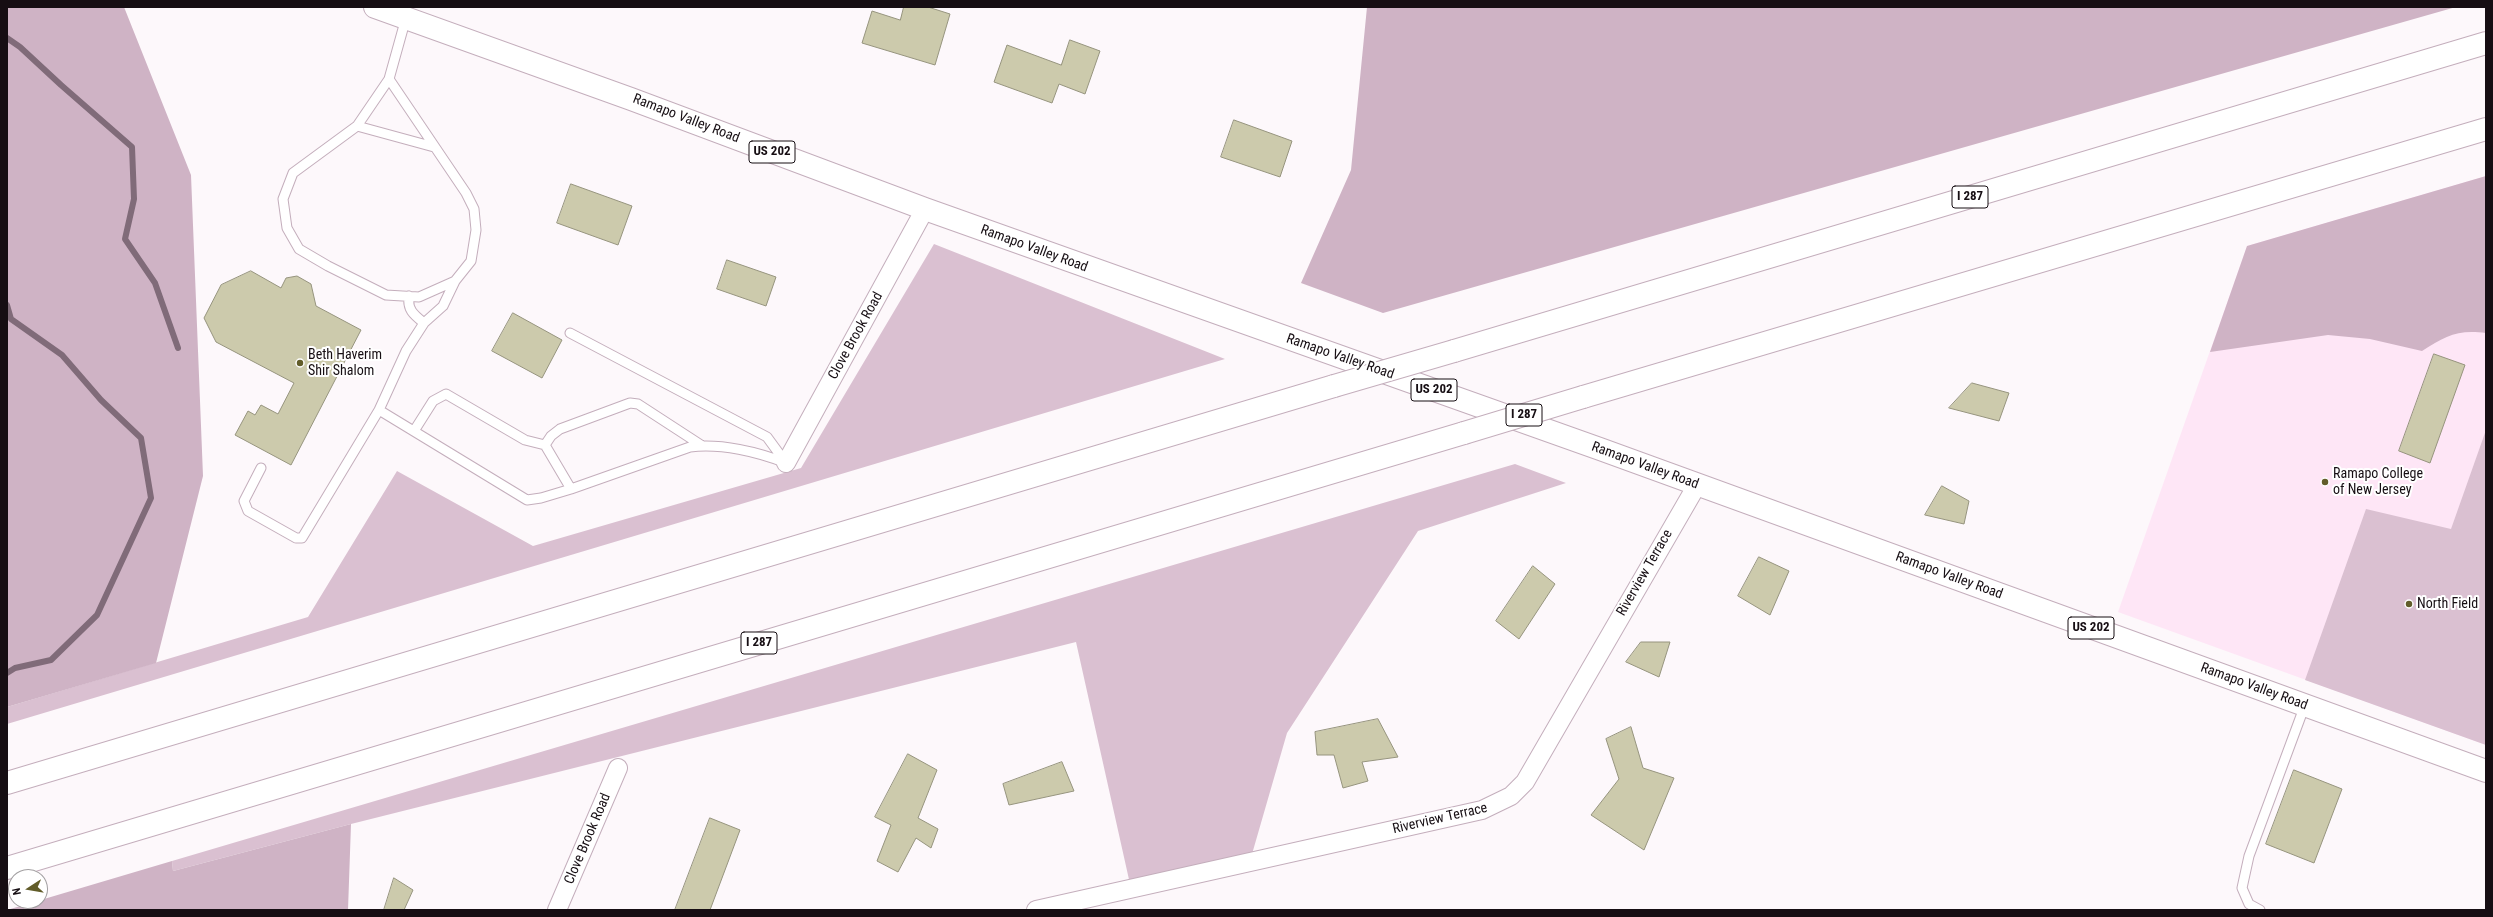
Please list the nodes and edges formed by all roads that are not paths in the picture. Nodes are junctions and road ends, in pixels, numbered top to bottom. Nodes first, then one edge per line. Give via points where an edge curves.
1 (374, 7) edge
2 (406, 18) junction
3 (2486, 43) edge
4 (389, 79) junction
5 (357, 126) junction
6 (2486, 128) edge
7 (434, 147) junction
8 (925, 210) junction
9 (455, 281) junction
10 (408, 296) junction
11 (424, 323) junction
12 (570, 333) dead end
13 (379, 410) junction
14 (414, 432) junction
15 (545, 445) junction
16 (701, 445) junction
17 (786, 463) junction
18 (261, 468) dead end
19 (1697, 485) junction
20 (571, 489) junction
21 (2305, 705) junction
22 (618, 768) dead end
23 (2486, 770) edge
24 (7, 783) edge
25 (7, 868) edge
26 (557, 910) edge
27 (1036, 910) edge
28 (2260, 910) edge

1 - 2 main road, Ramapo Valley Road / US 202
2 - 4 lane
2 - 8 main road, Ramapo Valley Road / US 202 via 631,98
3 - 24 main road, I 287, bridge
4 - 5 lane
4 - 7 lane
5 - 7 lane
5 - 10 lane via 293,173 283,199 287,228 299,248 328,266 386,295
6 - 25 main road, I 287, bridge
7 - 9 lane via 474,209 476,230 470,261
8 - 17 street, Clove Brook Road
8 - 19 main road, Ramapo Valley Road / US 202
9 - 10 lane via 420,297
9 - 11 lane via 443,306
10 - 11 lane via 412,313
11 - 13 lane via 406,351
12 - 17 lane via 767,438
13 - 14 lane
13 - 18 lane via 302,538 296,538 248,511 244,501
14 - 15 lane via 433,401 446,394 525,440
14 - 20 lane via 527,500
15 - 16 lane via 560,429 630,403 638,404
15 - 20 lane
16 - 17 lane via 764,455
16 - 20 lane
19 - 21 main road, Ramapo Valley Road / US 202
19 - 27 street, Riverview Terrace via 1524,782 1511,796 1482,810
21 - 23 main road, Ramapo Valley Road / US 202
21 - 28 lane via 2249,856 2242,888 2249,904
22 - 26 street, Clove Brook Road

